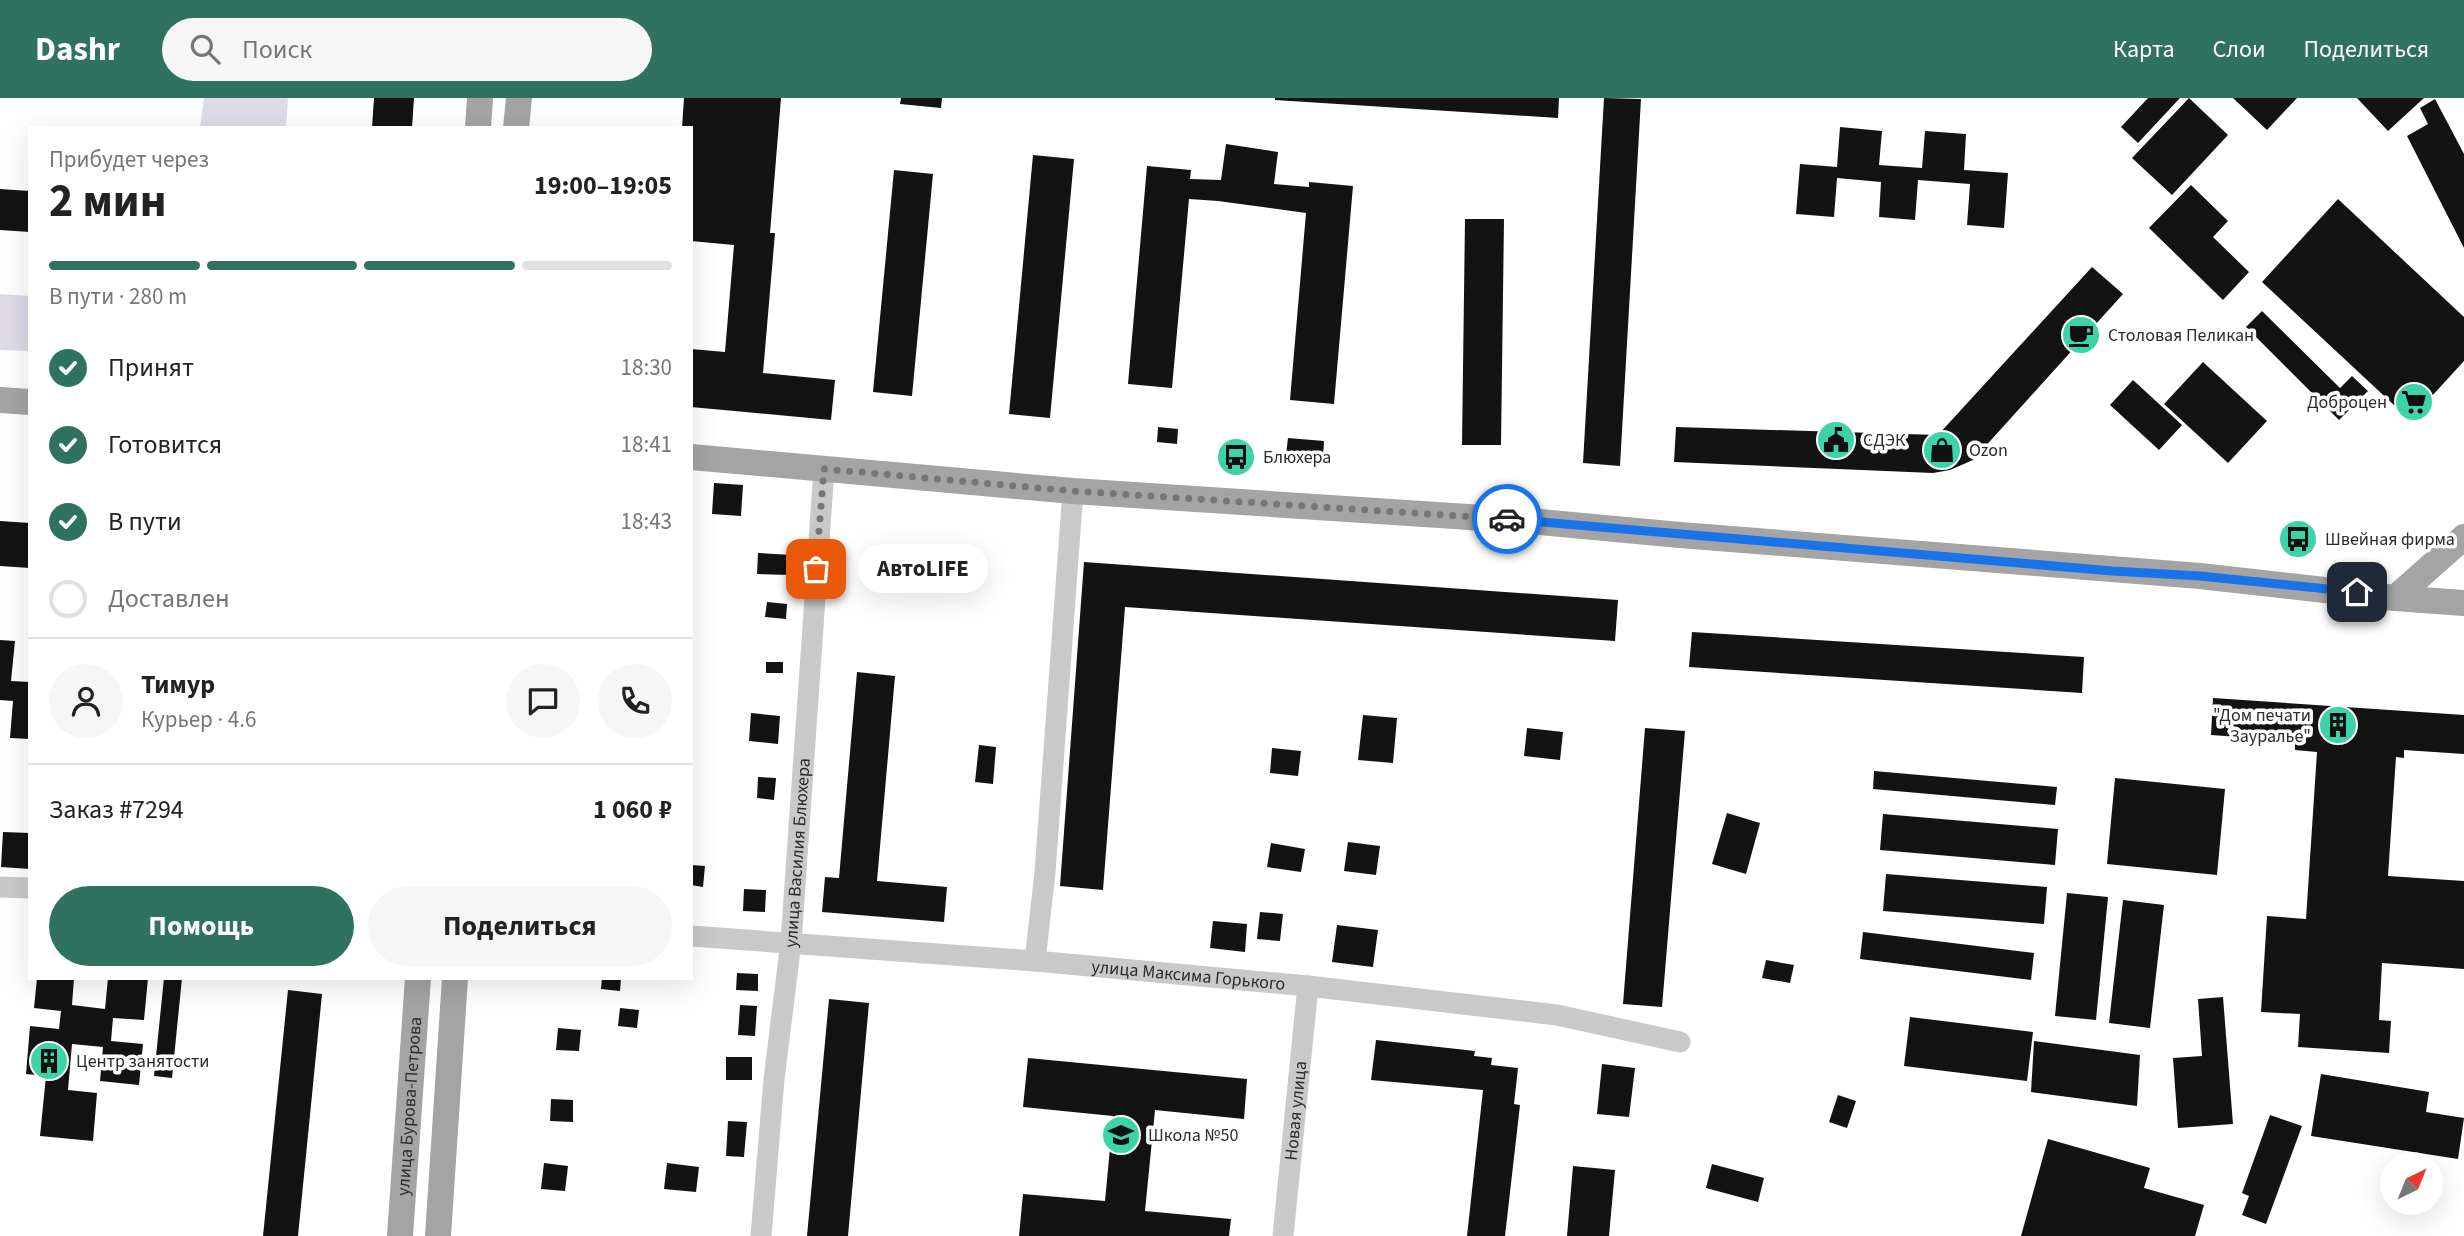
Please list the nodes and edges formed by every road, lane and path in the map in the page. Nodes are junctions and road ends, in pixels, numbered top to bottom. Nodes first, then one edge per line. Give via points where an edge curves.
1 (480, 98) edge
2 (519, 98) edge
3 (478, 126) edge
4 (516, 126) edge
5 (0, 400) edge
6 (28, 402) edge
7 (693, 457) edge
8 (824, 469) junction
9 (1073, 491) junction
10 (2464, 537) edge
11 (2395, 598) junction
12 (2464, 603) edge
13 (0, 887) edge
14 (28, 888) edge
15 (693, 936) edge
16 (791, 942) junction
17 (1035, 961) junction
18 (418, 980) edge
19 (455, 980) edge
20 (1308, 986) junction
21 (1681, 1042) dead end
22 (400, 1236) edge
23 (438, 1236) edge
24 (761, 1236) edge
25 (1283, 1236) edge

1 - 3 main road
2 - 4 main road
5 - 6 main road
7 - 8 main road
8 - 9 main road
8 - 16 street, улица Василия Блюхера
9 - 11 main road via 1529,521 2200,576
9 - 17 street
10 - 11 main road
11 - 12 main road
13 - 14 street
15 - 16 street, улица Максима Горького
16 - 17 street, улица Максима Горького
16 - 24 street, улица Василия Блюхера
17 - 20 street, улица Максима Горького
18 - 22 main road, улица Бурова-Петрова
19 - 23 main road
20 - 21 street, улица Максима Горького via 1557,1015
20 - 25 street, Новая улица

